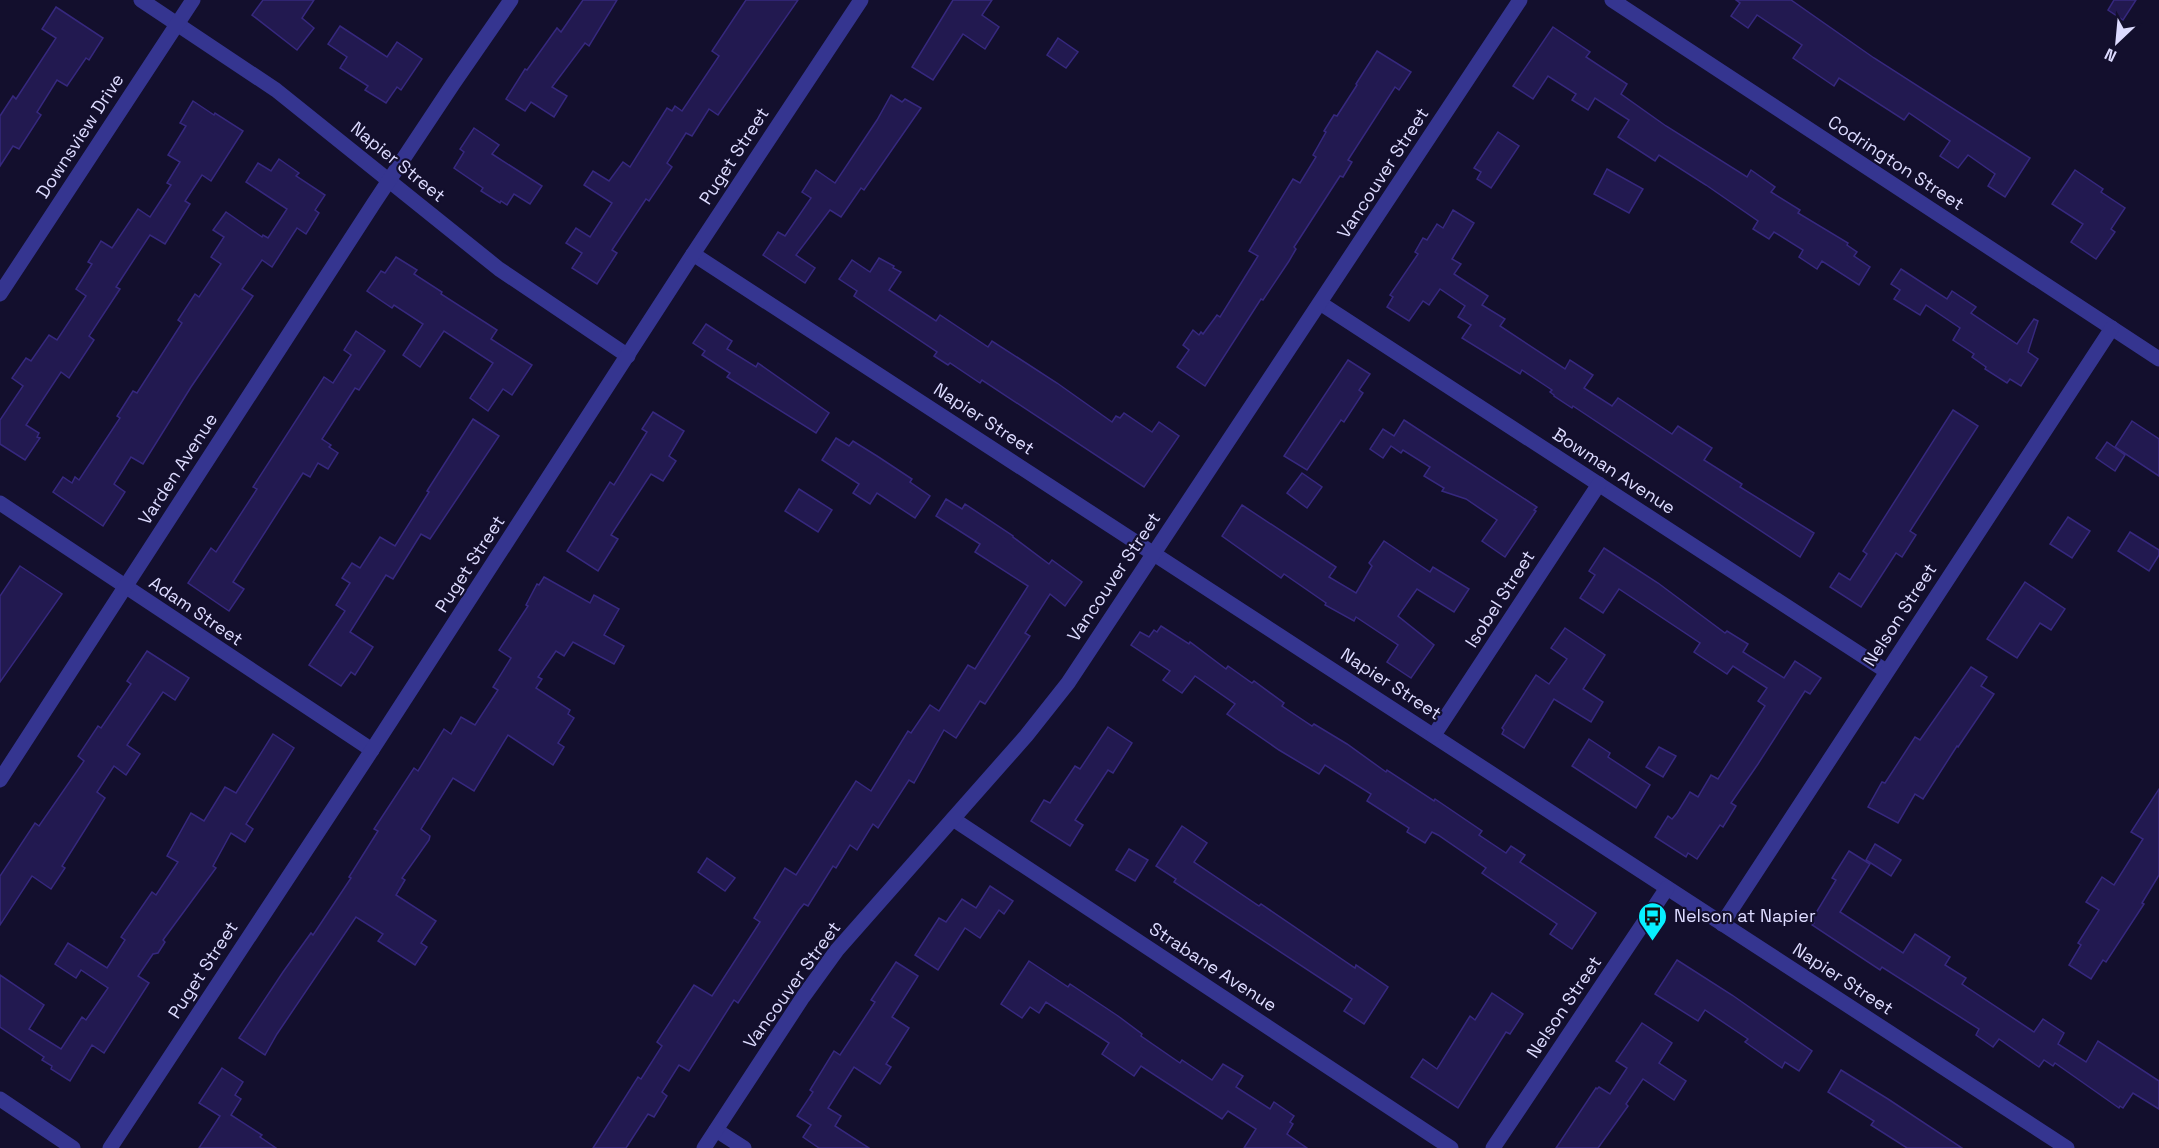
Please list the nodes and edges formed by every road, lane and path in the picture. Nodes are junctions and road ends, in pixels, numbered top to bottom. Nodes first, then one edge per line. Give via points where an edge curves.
1 (141, 0) edge
2 (193, 0) edge
3 (511, 0) edge
4 (861, 0) edge
5 (1520, 0) edge
6 (1612, 0) edge
7 (177, 24) junction
8 (390, 180) junction
9 (693, 254) junction
10 (0, 294) edge
11 (1320, 303) junction
12 (2112, 328) junction
13 (628, 356) junction
14 (2159, 359) edge
15 (1599, 484) junction
16 (0, 503) edge
17 (1154, 553) junction
18 (125, 587) junction
19 (1886, 671) junction
20 (1434, 735) junction
21 (372, 750) junction
22 (0, 780) edge
23 (953, 819) junction
24 (1666, 888) junction
25 (1722, 924) junction
26 (0, 1099) edge
27 (716, 1130) junction
28 (73, 1148) edge
29 (110, 1148) edge
30 (704, 1148) edge
31 (744, 1148) edge
32 (1451, 1148) edge
33 (1493, 1148) edge
34 (2067, 1148) edge

1 - 7 street, Napier Street
2 - 7 street, Downsview Drive
3 - 8 street, Varden Avenue
4 - 9 street, Puget Street
5 - 11 street, Vancouver Street
6 - 12 street, Codrington Street
7 - 8 street, Napier Street via 276,90
7 - 10 street, Downsview Drive
8 - 13 street, Napier Street via 499,269
8 - 18 street, Varden Avenue
9 - 13 street, Puget Street
9 - 17 street, Napier Street
11 - 15 street, Bowman Avenue
11 - 17 street, Vancouver Street
12 - 14 street, Codrington Street
12 - 19 street, Nelson Street
13 - 21 street, Puget Street
15 - 19 street, Bowman Avenue
15 - 20 street, Isobel Street
16 - 18 street, Adam Street
17 - 20 street, Napier Street
17 - 23 street, Vancouver Street via 1068,683
18 - 21 street, Adam Street
18 - 22 street, Varden Avenue
19 - 25 street, Nelson Street
20 - 24 street, Napier Street
21 - 29 street, Puget Street
23 - 27 street, Vancouver Street via 837,950
23 - 32 street, Strabane Avenue
24 - 25 street, Napier Street
24 - 33 street, Nelson Street
25 - 34 street, Napier Street
26 - 28 street
27 - 30 street, Vancouver Street
27 - 31 street

